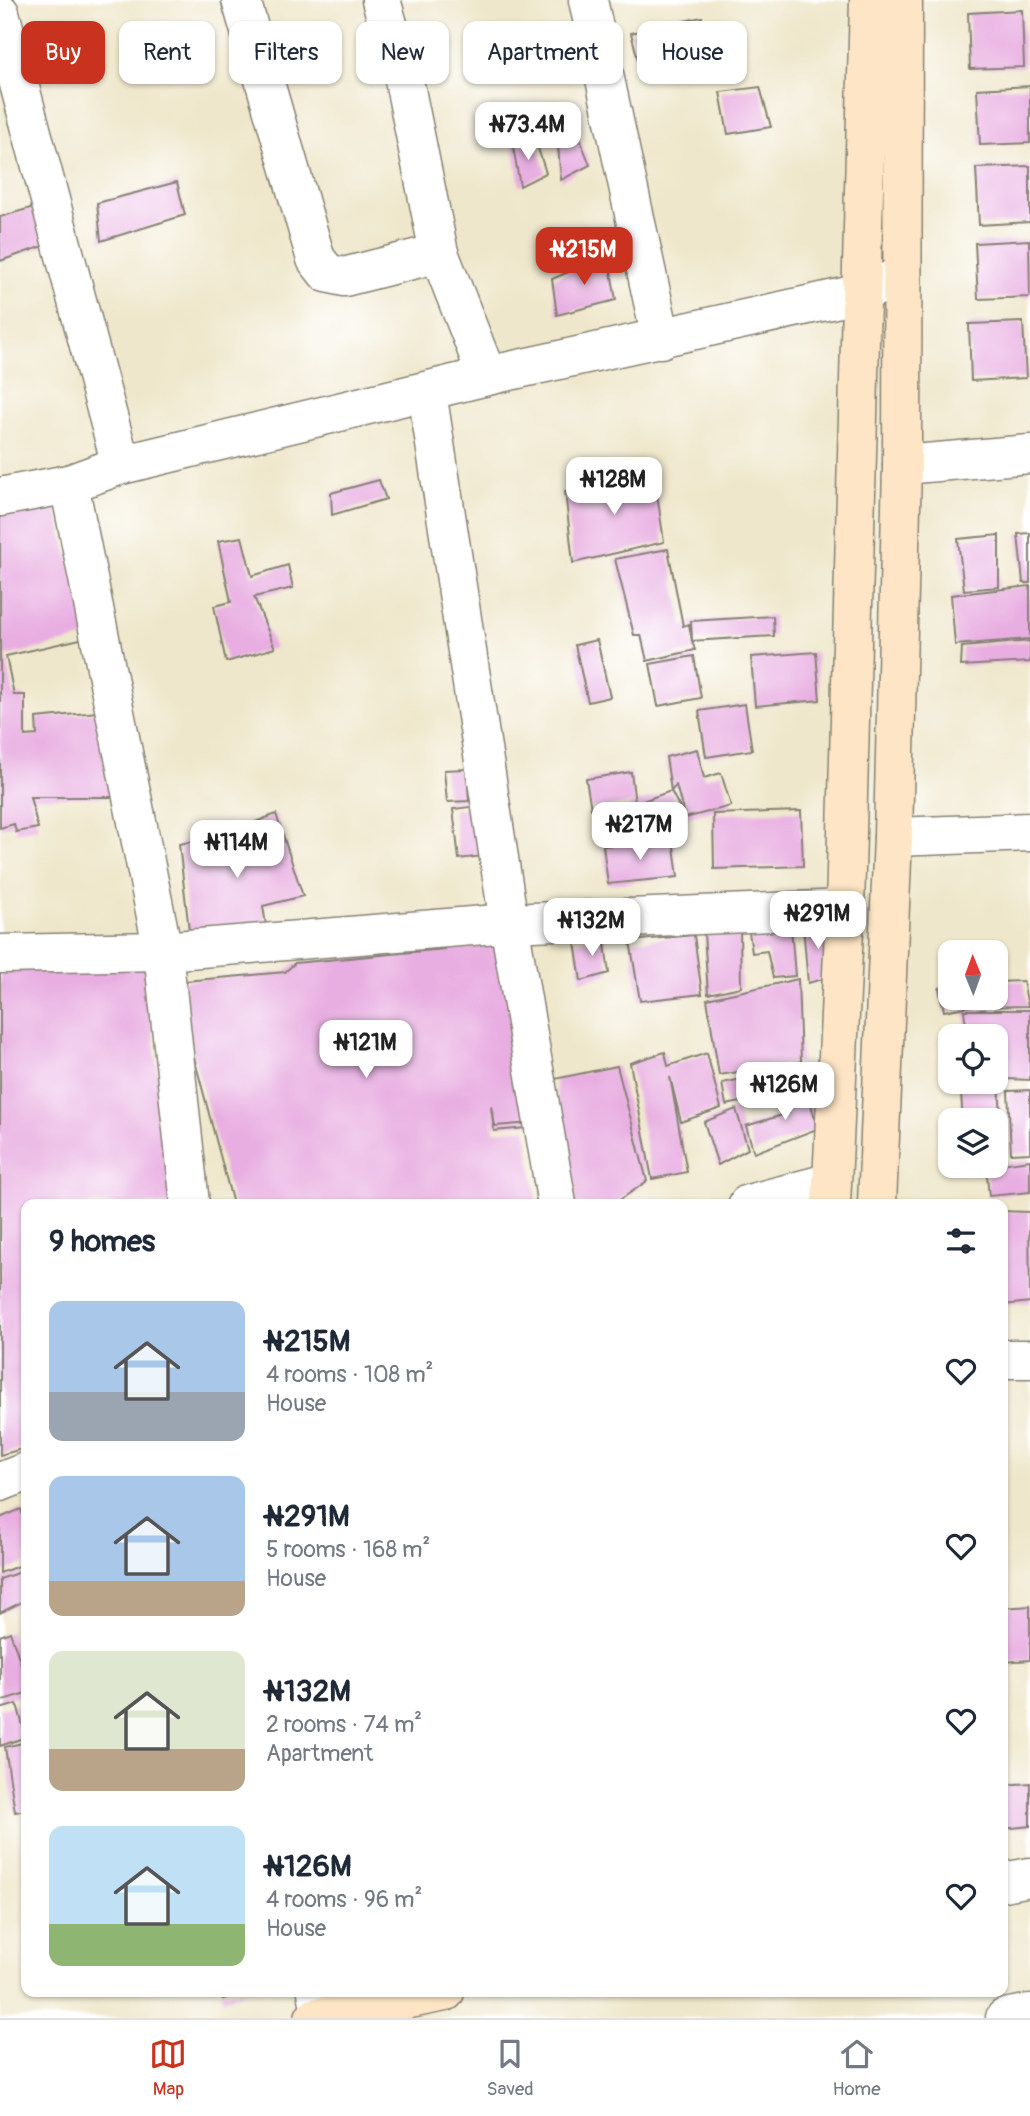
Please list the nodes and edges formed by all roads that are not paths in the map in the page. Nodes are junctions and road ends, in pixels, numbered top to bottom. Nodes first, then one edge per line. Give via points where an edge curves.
1 (241, 0) edge
2 (381, 0) edge
3 (588, 0) edge
4 (869, 0) edge
5 (903, 0) edge
6 (909, 0) edge
7 (0, 13) edge
8 (439, 253) junction
9 (902, 276) junction
10 (862, 293) junction
11 (661, 339) junction
12 (487, 376) junction
13 (427, 391) junction
14 (1030, 454) edge
15 (121, 464) junction
16 (902, 465) junction
17 (69, 484) junction
18 (0, 497) edge
19 (1030, 832) edge
20 (893, 837) junction
21 (845, 909) junction
22 (509, 923) junction
23 (163, 951) junction
24 (0, 954) edge
25 (831, 1193) edge
26 (189, 1199) edge
27 (556, 1199) edge
28 (786, 1199) edge
29 (877, 1199) edge
30 (1008, 1359) edge
31 (1030, 1359) edge
32 (21, 1474) edge
33 (0, 1482) edge
34 (1030, 1877) edge
35 (1008, 1881) edge
36 (408, 1997) edge
37 (318, 2009) edge
38 (1030, 2013) edge
39 (1005, 2018) edge

1 - 8 street via 316,259 327,274 344,277
2 - 8 street via 404,80
3 - 11 street
4 - 10 main road
5 - 6 street
5 - 9 main road
7 - 15 street
8 - 12 street
9 - 10 street
9 - 16 main road
10 - 11 street
10 - 21 main road
11 - 12 street
12 - 13 street
13 - 15 street
13 - 22 street
14 - 16 street
15 - 17 street
16 - 20 main road
17 - 18 street
17 - 23 street
19 - 20 street
20 - 29 main road
21 - 22 street
21 - 25 main road
22 - 23 street
22 - 27 street
23 - 24 street
23 - 26 street
25 - 28 street
30 - 31 street
32 - 33 street
34 - 35 street
36 - 37 main road
38 - 39 street

